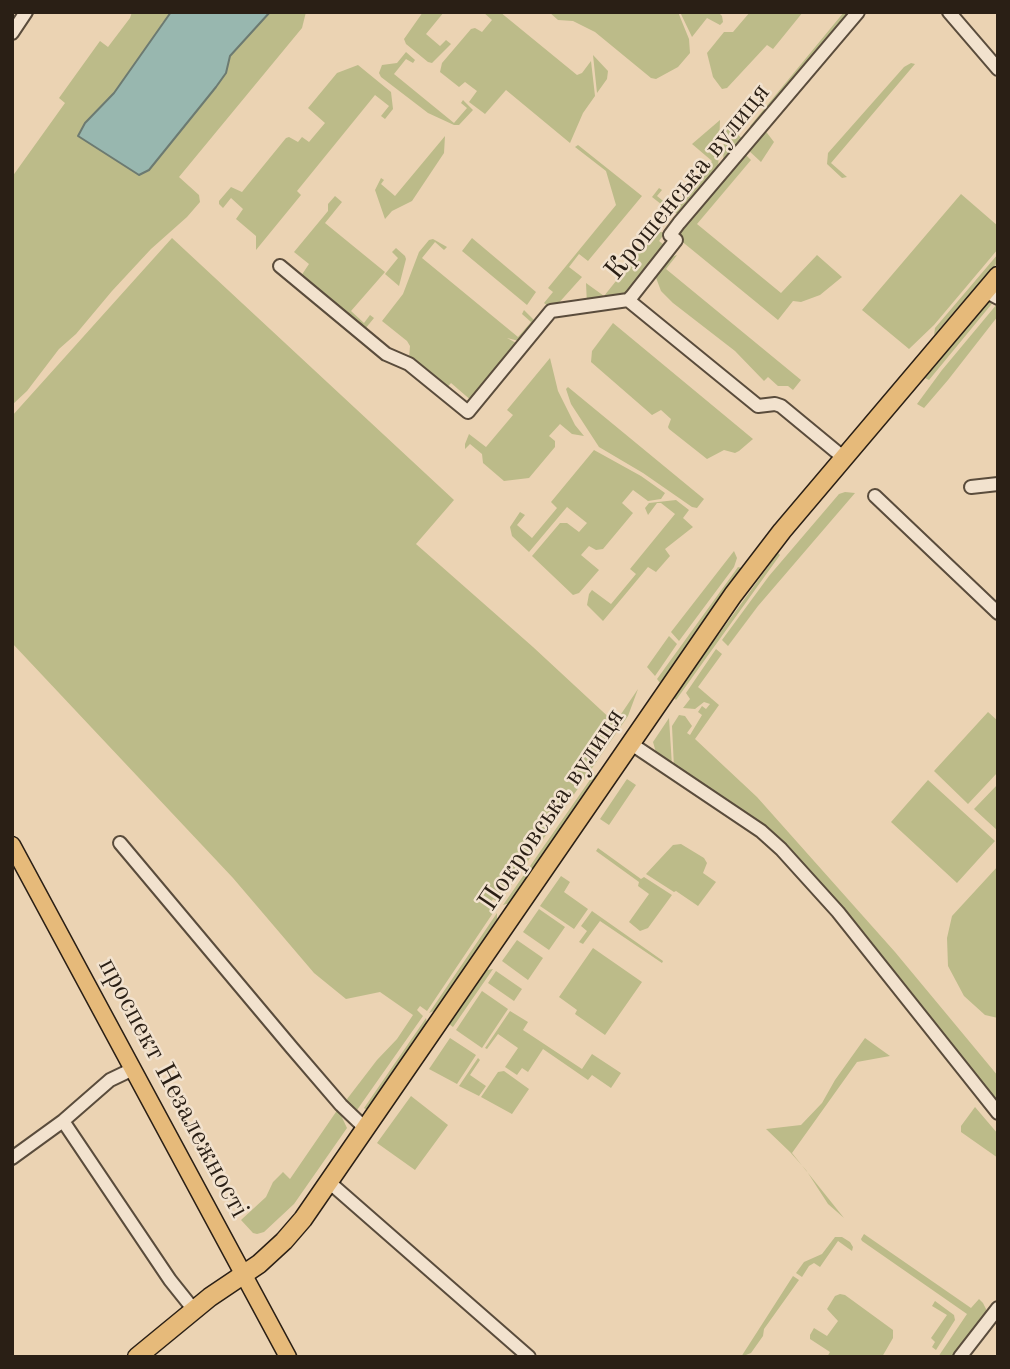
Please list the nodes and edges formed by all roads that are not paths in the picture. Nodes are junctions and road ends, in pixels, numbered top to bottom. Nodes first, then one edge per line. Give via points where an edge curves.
1 (26, 12) edge
2 (859, 12) edge
3 (949, 12) edge
4 (12, 33) edge
5 (998, 69) edge
6 (280, 266) dead end
7 (998, 276) edge
8 (991, 295) edge
9 (628, 300) junction
10 (844, 458) junction
11 (998, 484) edge
12 (971, 487) dead end
13 (875, 496) dead end
14 (998, 613) edge
15 (630, 743) junction
16 (120, 842) dead end
17 (12, 845) edge
18 (133, 1069) junction
19 (998, 1113) edge
20 (62, 1121) junction
21 (366, 1129) junction
22 (12, 1158) edge
23 (329, 1182) junction
24 (245, 1275) junction
25 (998, 1308) edge
26 (194, 1310) junction
27 (137, 1357) edge
28 (288, 1357) edge
29 (529, 1357) edge
30 (960, 1357) edge

1 - 4 street
2 - 9 street, Крошенська вулиця via 679,223 670,235 676,240
3 - 5 street
6 - 9 street, Крошенська вулиця via 386,354 409,364 468,412 551,311
7 - 8 highway, Покровська вулиця
8 - 10 highway, Покровська вулиця
9 - 10 street via 758,406 781,406
10 - 15 highway, Покровська вулиця via 733,595
11 - 12 street
13 - 14 street
15 - 19 street via 781,849 838,912
15 - 21 highway, Покровська вулиця
16 - 21 street
17 - 18 main road, проспект Незалежності
18 - 20 street via 110,1080
18 - 24 main road, проспект Незалежності
20 - 22 street
20 - 26 street
21 - 23 highway, Покровська вулиця
23 - 24 highway, Покровська вулиця via 284,1241
23 - 29 street
24 - 26 highway, Покровська вулиця
24 - 28 main road, проспект Незалежності
25 - 30 street
26 - 27 highway, Покровська вулиця

